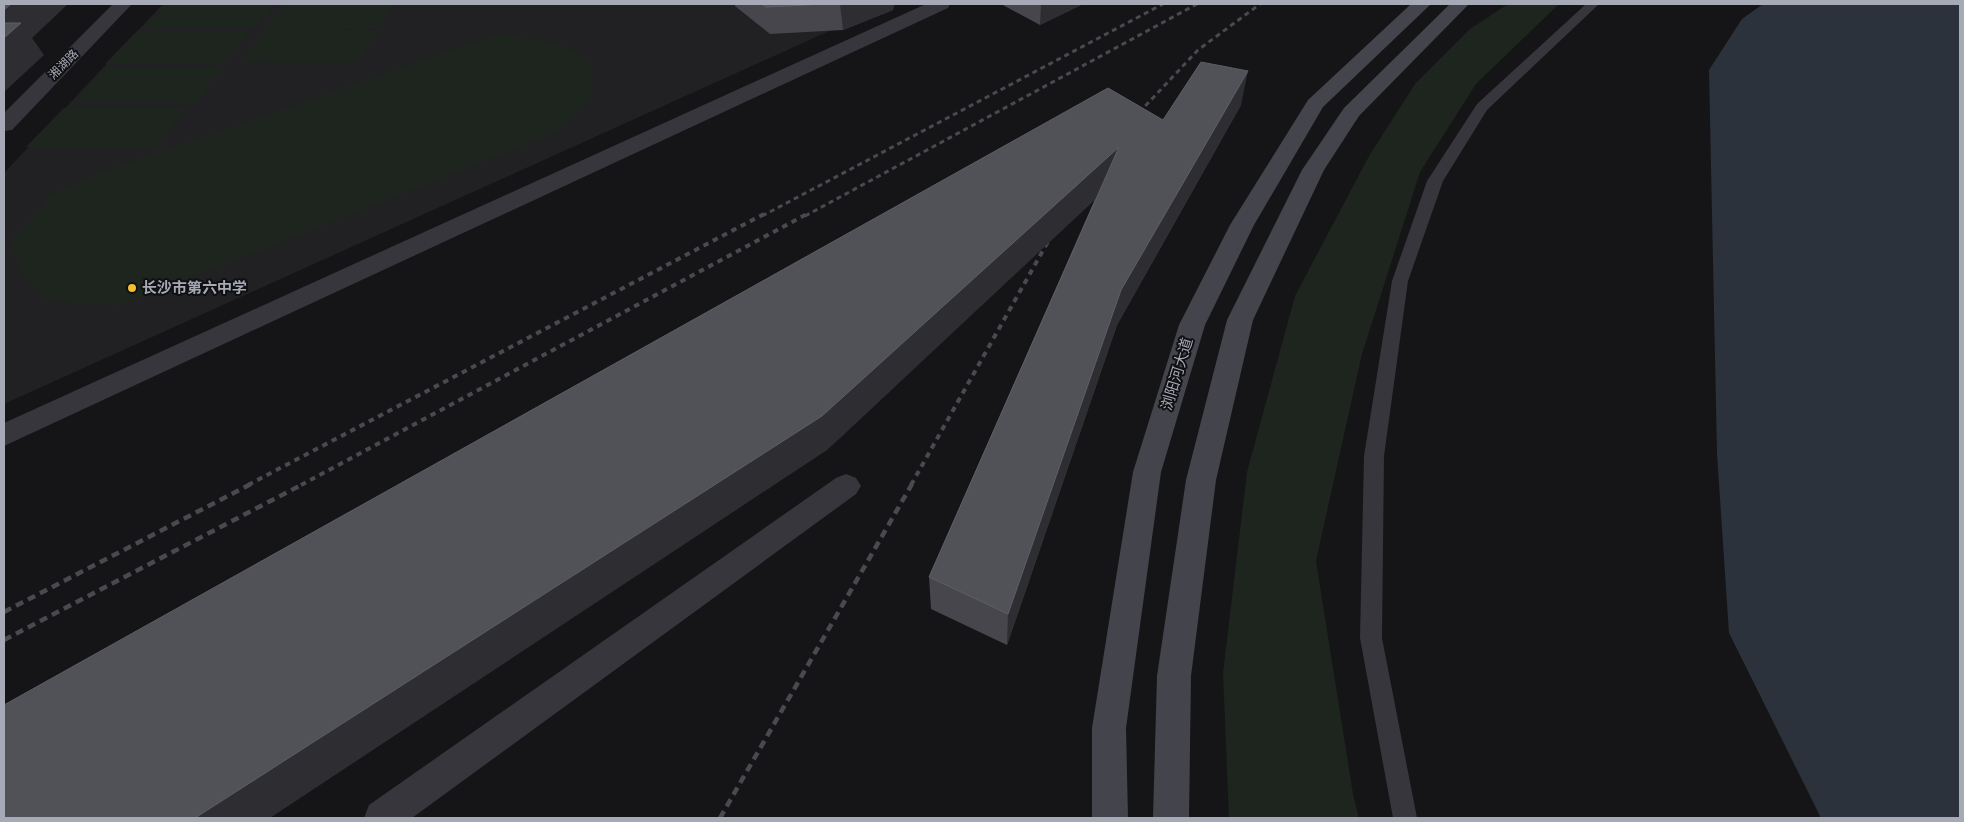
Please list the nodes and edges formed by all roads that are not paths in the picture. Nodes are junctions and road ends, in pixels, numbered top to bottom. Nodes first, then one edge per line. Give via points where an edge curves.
1 (123, 4) edge
2 (940, 4) edge
3 (1422, 4) edge
4 (1460, 4) edge
5 (1593, 4) edge
6 (4, 125) edge
7 (4, 435) edge
8 (846, 486) dead end
9 (382, 818) edge
10 (1110, 818) edge
11 (1171, 818) edge
12 (1405, 818) edge

1 - 6 street, 湘湖路
2 - 7 street
3 - 10 main road, 浏阳河大道 via 1315,104 1242,225 1192,325 1147,472 1110,728
4 - 11 main road via 1351,112 1313,170 1240,320 1201,480 1174,676
5 - 12 lane via 1482,107 1435,181 1400,281 1374,456 1372,638
8 - 9 street

